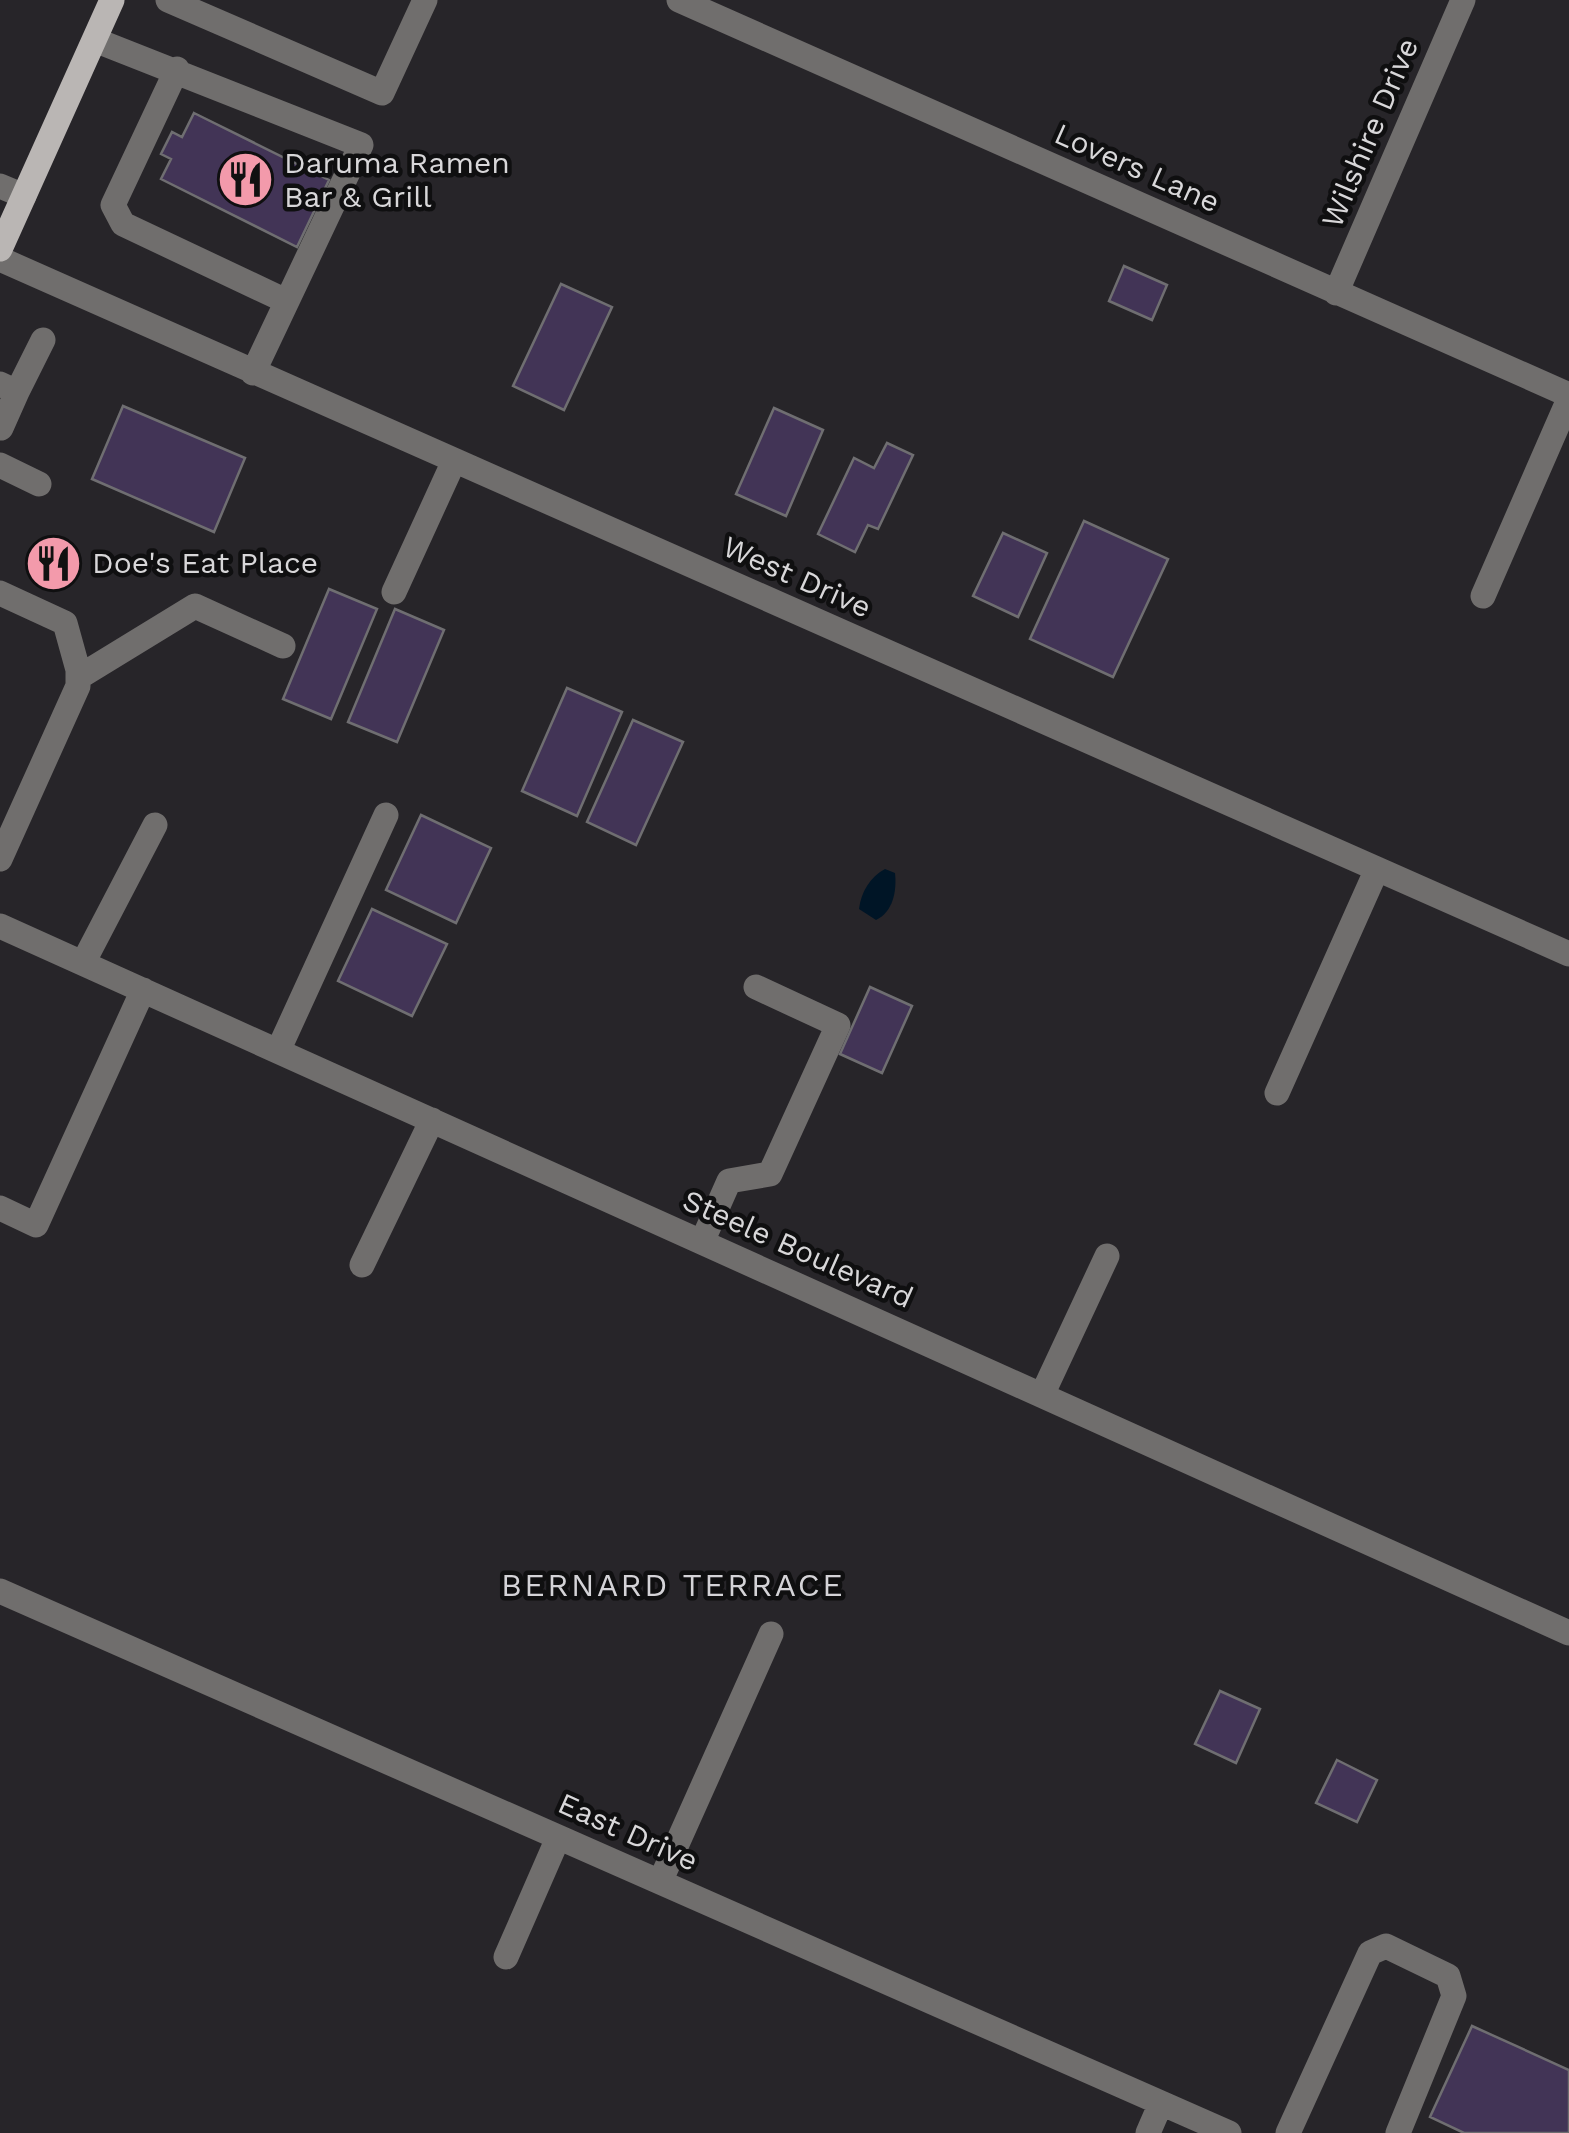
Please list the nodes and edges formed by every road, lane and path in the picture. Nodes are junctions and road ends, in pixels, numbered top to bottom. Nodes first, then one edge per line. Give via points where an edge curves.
1 (168, 0) edge
2 (424, 0) edge
3 (679, 0) edge
4 (1463, 0) edge
5 (106, 2) edge
6 (94, 40) junction
7 (177, 69) junction
8 (12, 191) edge
9 (0, 249) edge
10 (0, 260) edge
11 (1336, 293) junction
12 (286, 301) junction
13 (43, 340) dead end
14 (253, 372) junction
15 (9, 388) edge
16 (1569, 397) edge
17 (1, 428) edge
18 (454, 462) junction
19 (0, 466) edge
20 (39, 484) dead end
21 (394, 592) dead end
22 (0, 593) edge
23 (1483, 596) dead end
24 (283, 646) dead end
25 (79, 678) junction
26 (386, 814) dead end
27 (154, 825) dead end
28 (0, 859) edge
29 (1377, 869) junction
30 (0, 926) edge
31 (1569, 954) edge
32 (83, 963) junction
33 (756, 987) dead end
34 (143, 990) junction
35 (278, 1051) junction
36 (1277, 1093) dead end
37 (432, 1120) junction
38 (0, 1208) edge
39 (702, 1242) junction
40 (1107, 1256) dead end
41 (362, 1264) dead end
42 (1042, 1395) junction
43 (0, 1592) edge
44 (1569, 1633) edge
45 (772, 1634) dead end
46 (558, 1838) junction
47 (660, 1882) junction
48 (506, 1958) dead end
49 (1161, 2103) junction
50 (1148, 2133) edge
51 (1229, 2133) edge
52 (1288, 2133) edge
53 (1398, 2133) edge

1 - 2 street via 382,92
3 - 11 street, Lovers Lane
4 - 11 street, Wilshire Drive
5 - 6 main road
6 - 7 street
6 - 8 main road
7 - 12 street via 114,205 123,224
7 - 12 street via 361,144
8 - 9 main road
10 - 14 street, West Drive
11 - 16 street, Lovers Lane
12 - 14 street
13 - 15 street
14 - 18 street, West Drive
15 - 17 street
16 - 23 street
18 - 21 street
18 - 29 street, West Drive
19 - 20 street
22 - 25 street via 64,623
24 - 25 street via 195,606
25 - 28 street
26 - 35 street
27 - 32 street
29 - 31 street, West Drive
29 - 36 street
30 - 32 street, Steele Boulevard
32 - 34 street, Steele Boulevard
33 - 39 street via 838,1025 770,1174 729,1181
34 - 35 street, Steele Boulevard
34 - 38 street via 36,1225
35 - 37 street, Steele Boulevard
37 - 39 street, Steele Boulevard
37 - 41 street
39 - 42 street, Steele Boulevard
40 - 42 street
42 - 44 street, Steele Boulevard
43 - 46 street, East Drive
45 - 47 street
46 - 47 street, East Drive
46 - 48 street
47 - 49 street, East Drive
49 - 50 street
49 - 51 street, East Drive
52 - 53 street via 1370,1953 1386,1946 1448,1976 1454,1996

